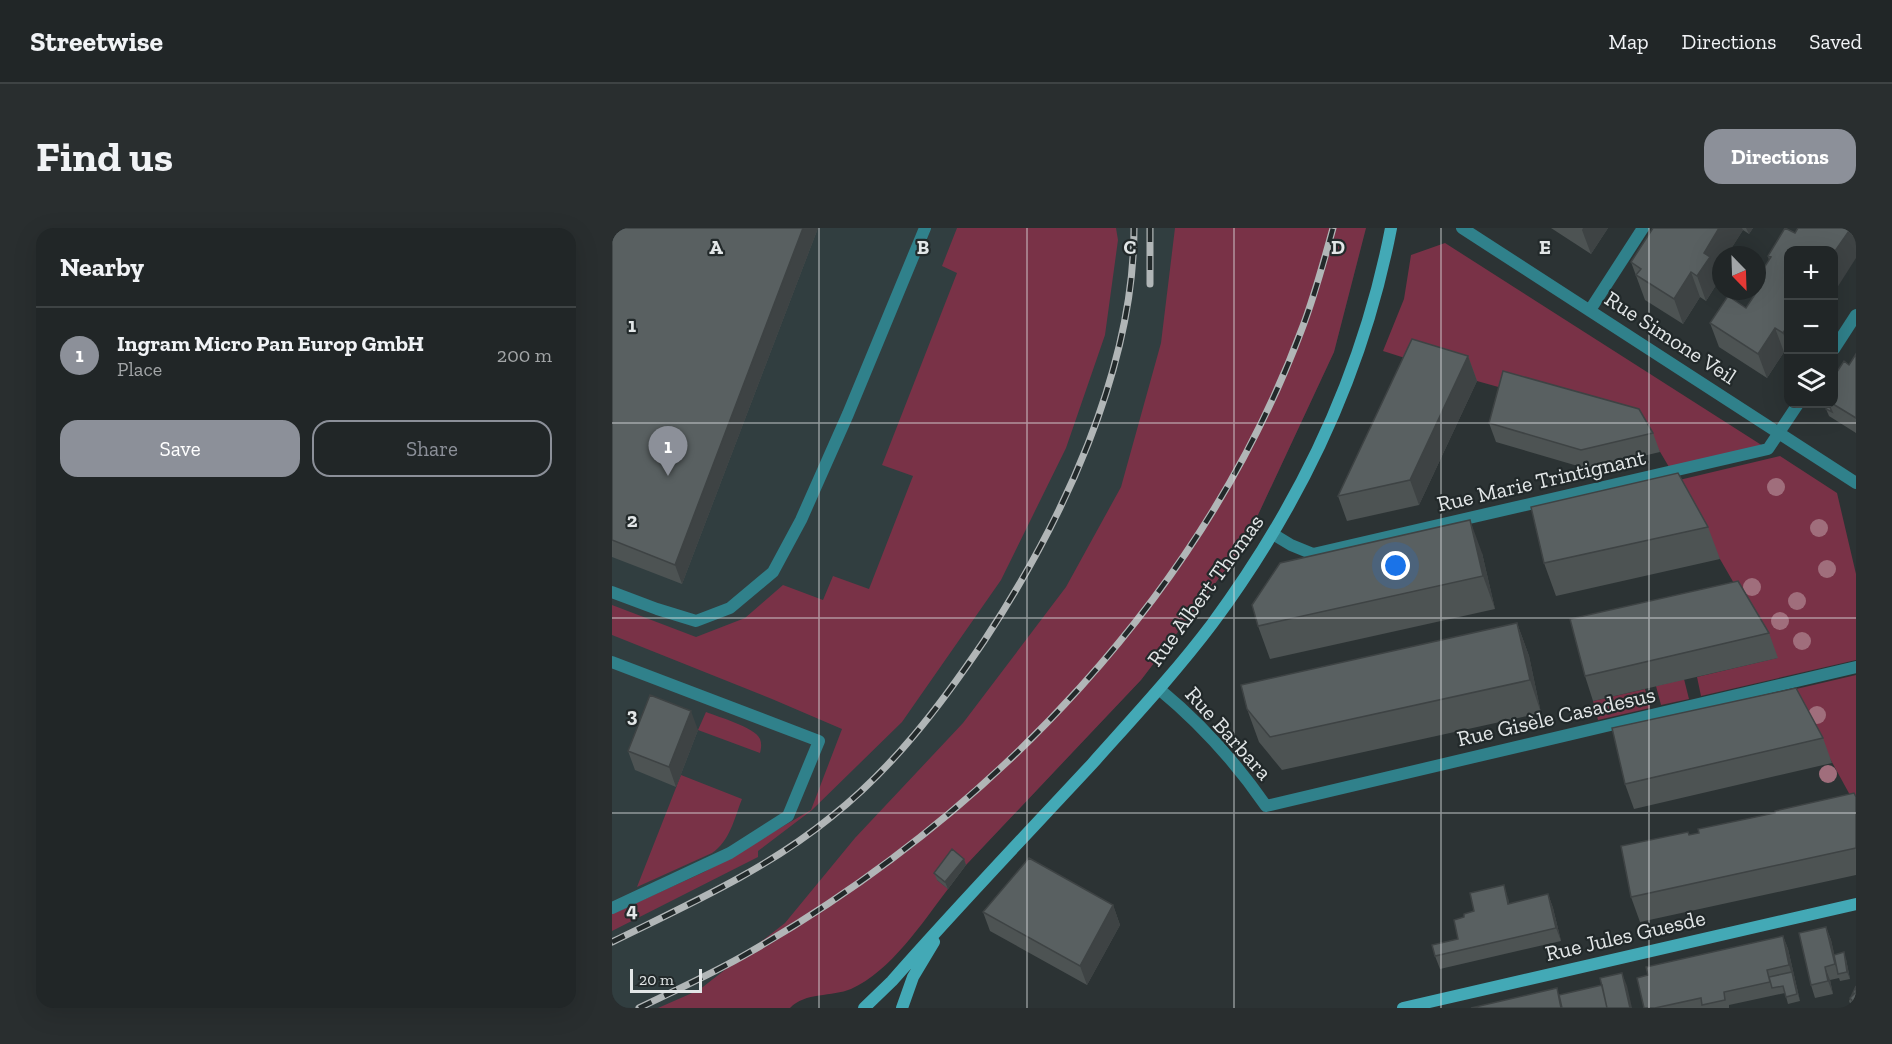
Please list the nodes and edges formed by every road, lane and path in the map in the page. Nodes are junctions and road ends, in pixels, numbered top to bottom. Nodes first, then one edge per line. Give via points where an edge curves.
1 (925, 228) edge
2 (1391, 228) edge
3 (1462, 228) edge
4 (1643, 228) edge
5 (1590, 310) junction
6 (1856, 315) edge
7 (1838, 342) edge
8 (1795, 408) edge
9 (1779, 433) junction
10 (1856, 483) edge
11 (1273, 534) junction
12 (612, 592) edge
13 (612, 662) edge
14 (1856, 667) edge
15 (1159, 689) junction
16 (1266, 806) joint
17 (1856, 904) edge
18 (612, 908) edge
19 (951, 917) junction
20 (864, 1008) edge
21 (902, 1008) edge
22 (1403, 1008) edge

1 - 12 street via 801,520 772,572 730,608 696,621
2 - 11 street, Rue Albert Thomas via 1373,307 1347,380 1309,471
3 - 5 street, Rue Simone Veil
4 - 5 street
5 - 9 street, Rue Simone Veil
6 - 7 street
8 - 9 street, Rue Marie Trintignant
9 - 10 street, Rue Simone Veil
9 - 11 street, Rue Marie Trintignant via 1768,449 1313,554
11 - 15 street, Rue Albert Thomas via 1212,624
13 - 18 street via 819,741 788,816 730,853
14 - 16 street, Rue Gisèle Casadesus
15 - 16 street, Rue Barbara via 1245,776
15 - 19 street, Rue Albert Thomas
17 - 22 street, Rue Jules Guesde
19 - 20 street, Rue Albert Thomas
19 - 21 street, Rue Albert Thomas via 914,977

